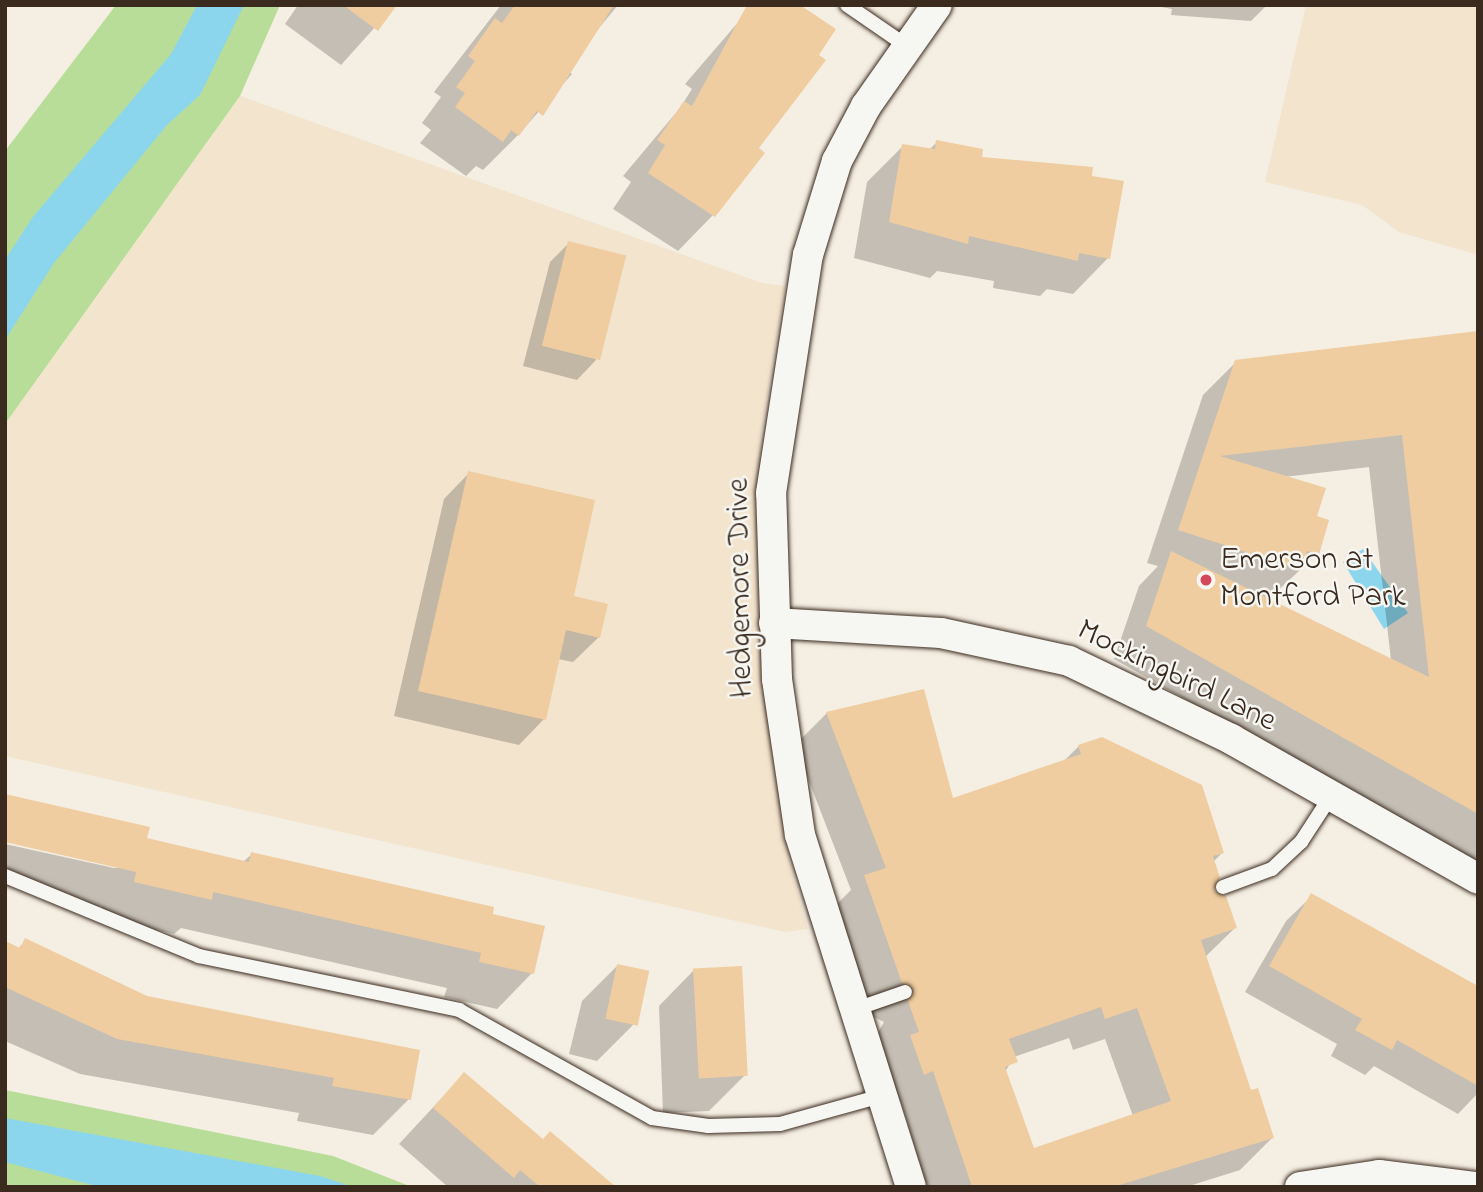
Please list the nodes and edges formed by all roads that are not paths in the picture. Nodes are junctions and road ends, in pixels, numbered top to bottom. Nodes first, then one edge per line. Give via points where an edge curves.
1 (847, 5) edge
2 (937, 5) edge
3 (908, 47) junction
4 (774, 623) junction
5 (1331, 796) junction
6 (5, 876) edge
7 (1478, 879) edge
8 (1223, 887) dead end
9 (905, 992) dead end
10 (850, 1011) junction
11 (881, 1096) junction
12 (911, 1187) edge
13 (1300, 1187) edge
14 (1476, 1187) edge

1 - 3 lane
2 - 3 street, Hedgemore Drive
3 - 4 street, Hedgemore Drive via 837,161 808,256 772,479
4 - 5 street, Mockingbird Lane via 929,632 1069,660 1153,698
4 - 10 street, Hedgemore Drive via 783,741 800,835
5 - 7 street, Mockingbird Lane
5 - 8 lane via 1301,842 1272,869
6 - 11 lane via 199,956 459,1010 625,1105 679,1124 780,1124
9 - 10 lane
10 - 11 street, Hedgemore Drive
11 - 12 street, Hedgemore Drive
13 - 14 street via 1379,1175

